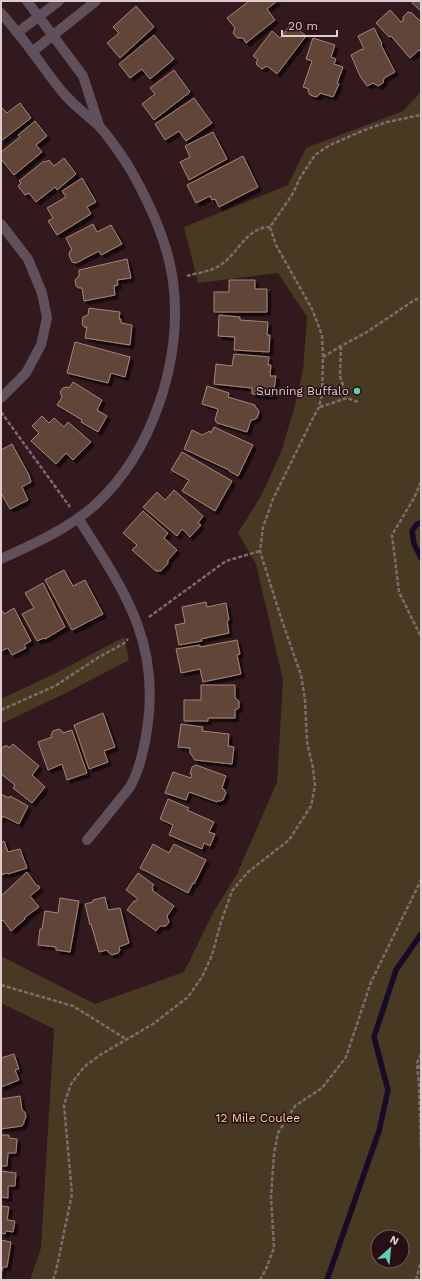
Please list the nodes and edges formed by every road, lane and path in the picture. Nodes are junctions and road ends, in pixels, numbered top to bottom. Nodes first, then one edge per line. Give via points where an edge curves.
1 (27, 1) edge
2 (59, 1) edge
3 (96, 1) edge
4 (1, 13) edge
5 (39, 16) junction
6 (17, 33) junction
7 (53, 35) junction
8 (32, 52) junction
9 (421, 115) edge
10 (100, 127) junction
11 (1, 224) edge
12 (270, 227) junction
13 (173, 280) junction
14 (421, 301) edge
15 (341, 346) junction
16 (323, 357) junction
17 (1, 398) edge
18 (347, 398) junction
19 (358, 402) dead end
20 (319, 408) junction
21 (1, 412) edge
22 (421, 482) edge
23 (78, 518) junction
24 (260, 551) junction
25 (1, 559) edge
26 (139, 627) junction
27 (421, 637) edge
28 (1, 710) edge
29 (87, 840) dead end
30 (421, 880) edge
31 (1, 985) edge
32 (126, 1039) junction
33 (421, 1054) edge
34 (417, 1063) junction
35 (421, 1070) edge
36 (421, 1149) edge
37 (421, 1261) edge
38 (53, 1280) edge
39 (260, 1280) edge
40 (416, 1280) edge

1 - 5 street
2 - 5 street
3 - 7 street
4 - 6 street
5 - 6 street
5 - 7 street
6 - 8 street
7 - 8 street
7 - 10 street via 83,76
8 - 10 street via 66,96
9 - 12 path via 387,122 362,131 330,145 315,155
10 - 13 street via 140,188 160,233
11 - 17 street via 28,259 42,292 47,318 41,345 26,373
12 - 13 path via 252,232 226,261 217,267
12 - 16 path via 276,245 312,308 322,335
13 - 23 street via 171,360 156,412 146,436 116,481 99,501
14 - 15 path via 416,299
15 - 16 path
15 - 18 path via 340,376
16 - 20 path
18 - 19 path
18 - 20 path
20 - 24 path via 273,499 263,527
21 - 23 path
22 - 27 path via 392,535 399,592
23 - 25 street
23 - 26 street via 124,592
24 - 26 path via 226,560 153,613
24 - 32 path via 301,675 307,742 316,786 311,806 289,840 248,872 232,892 212,955 202,977 188,997 153,1024
26 - 28 path via 123,644 55,686
26 - 29 street via 149,672 146,741 131,785
30 - 39 path via 371,982 346,1057 322,1088 295,1106 278,1133 271,1196 274,1248
31 - 32 path via 73,1006
32 - 38 path via 84,1067 71,1084 64,1104 72,1194
33 - 34 path
34 - 35 path
34 - 36 path
37 - 40 path

